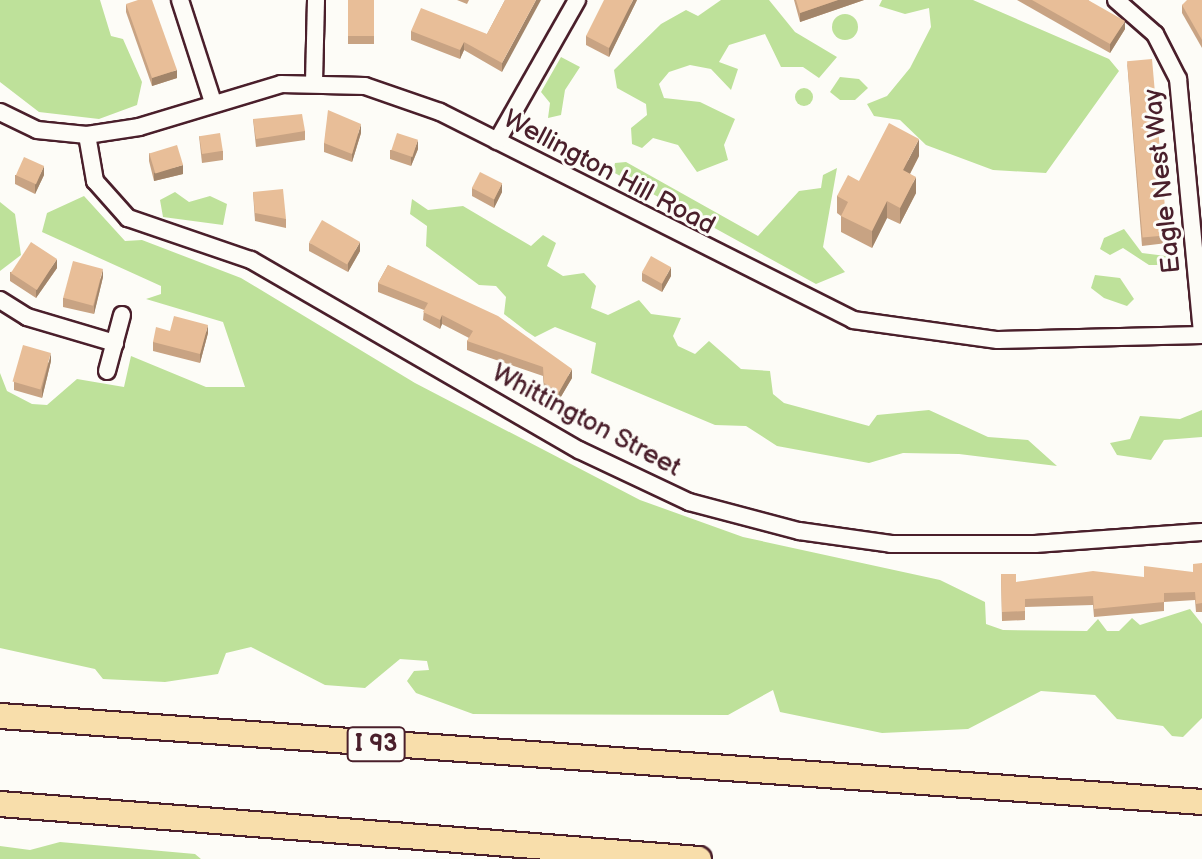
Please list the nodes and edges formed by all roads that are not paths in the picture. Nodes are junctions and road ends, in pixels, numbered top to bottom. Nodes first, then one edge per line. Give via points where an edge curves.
1 (180, 0) edge
2 (316, 0) edge
3 (577, 0) edge
4 (1116, 0) edge
5 (314, 82) junction
6 (213, 102) junction
7 (0, 112) edge
8 (87, 135) junction
9 (497, 141) junction
10 (0, 300) edge
11 (122, 315) dead end
12 (1202, 334) edge
13 (115, 343) junction
14 (107, 371) dead end
15 (1202, 532) edge
16 (0, 716) edge
17 (1202, 785) edge
18 (1144, 797) junction
19 (1202, 802) edge
20 (0, 804) edge
21 (699, 859) edge

1 - 6 street
2 - 5 street
3 - 9 street
4 - 12 street, Eagle Nest Way via 1155,34 1178,79
5 - 6 street, Wellington Hill Road
5 - 9 street, Wellington Hill Road via 389,91
6 - 8 street, Wellington Hill Road
7 - 8 street, Wellington Hill Road via 37,130
8 - 15 street, Whittington Street via 95,181 128,218 251,260 579,450 689,502 784,528 891,544 1035,544
9 - 12 street, Wellington Hill Road via 853,320 998,340
10 - 13 street via 27,317
11 - 13 street
13 - 14 street
16 - 18 highway, I 93
17 - 18 highway
18 - 19 highway, I 93
20 - 21 highway

